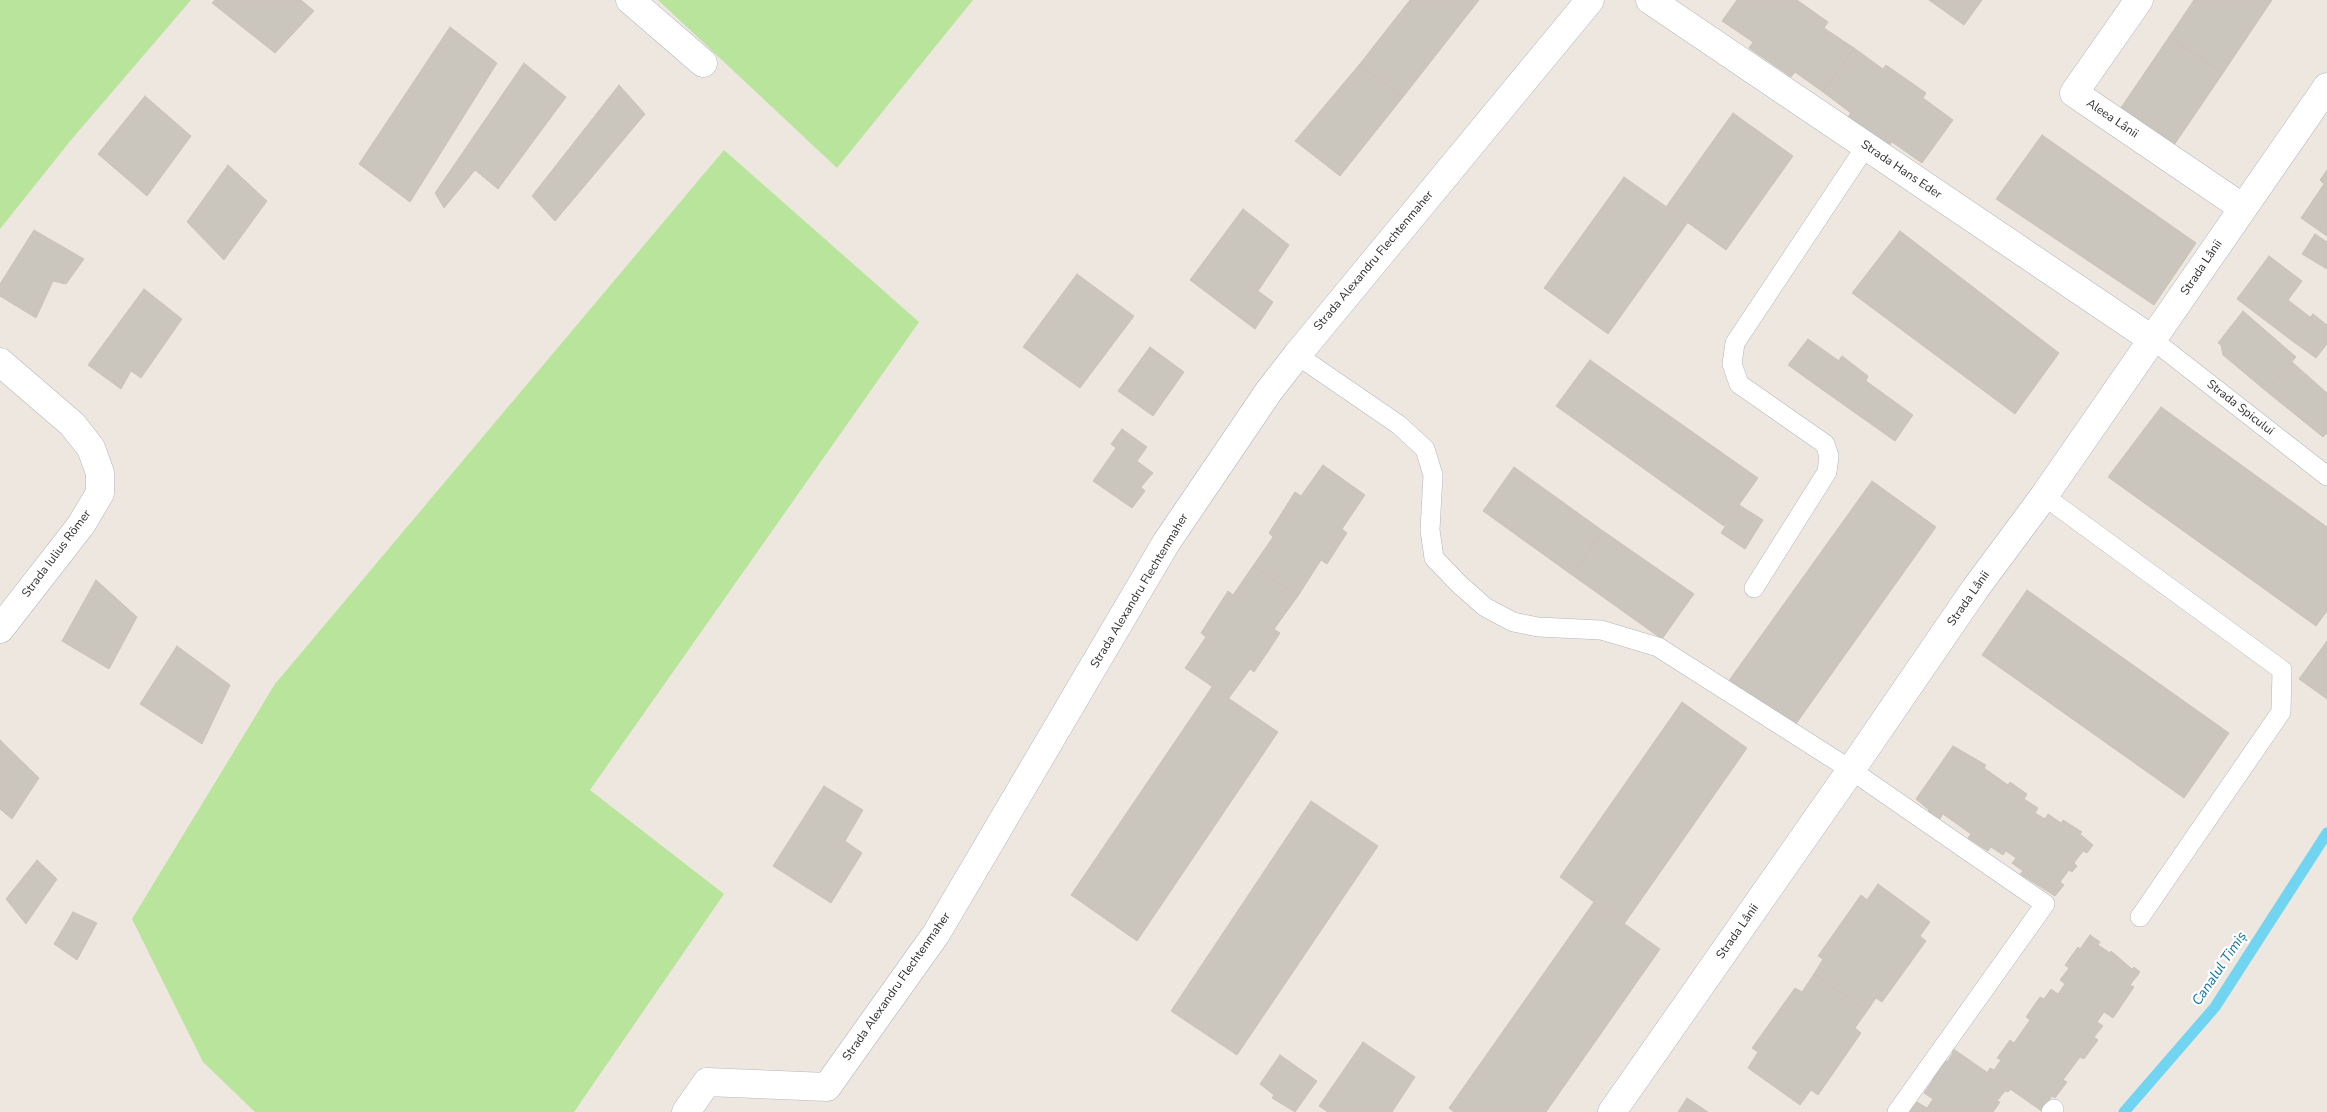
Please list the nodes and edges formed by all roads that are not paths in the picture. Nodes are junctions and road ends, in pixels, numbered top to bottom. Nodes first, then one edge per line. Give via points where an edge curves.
1 (630, 0) edge
2 (1590, 0) edge
3 (1650, 0) edge
4 (2139, 0) edge
5 (703, 62) dead end
6 (2327, 87) edge
7 (1866, 146) junction
8 (2243, 208) junction
9 (2153, 340) junction
10 (1296, 355) junction
11 (0, 362) edge
12 (2327, 476) edge
13 (2044, 496) junction
14 (1754, 588) dead end
15 (0, 629) edge
16 (1852, 770) junction
17 (2140, 917) dead end
18 (686, 1112) edge
19 (1612, 1112) edge
20 (1897, 1112) edge

1 - 5 street
2 - 10 street, Strada Alexandru Flechtenmaher
3 - 7 street, Strada Hans Eder
4 - 8 street, Aleea Lânii via 2074,93
6 - 8 street, Strada Lânii
7 - 9 street, Strada Hans Eder
7 - 14 lane via 1734,343 1732,364 1739,384 1826,444 1829,456 1827,472
8 - 9 street, Strada Lânii
9 - 12 lane, Strada Spicului
9 - 13 street, Strada Lânii
10 - 16 lane via 1399,425 1425,449 1433,475 1430,530 1434,558 1485,607 1513,622 1538,627 1601,630 1658,647
10 - 18 street, Strada Alexandru Flechtenmaher via 1166,543 936,934 827,1086 707,1082
11 - 15 street, Strada Iulius Römer via 72,424 91,448 100,473 100,493 81,524
13 - 16 street, Strada Lânii via 1969,597
13 - 17 lane via 2282,670 2281,712
16 - 19 street, Strada Lânii
16 - 20 lane via 2045,904

